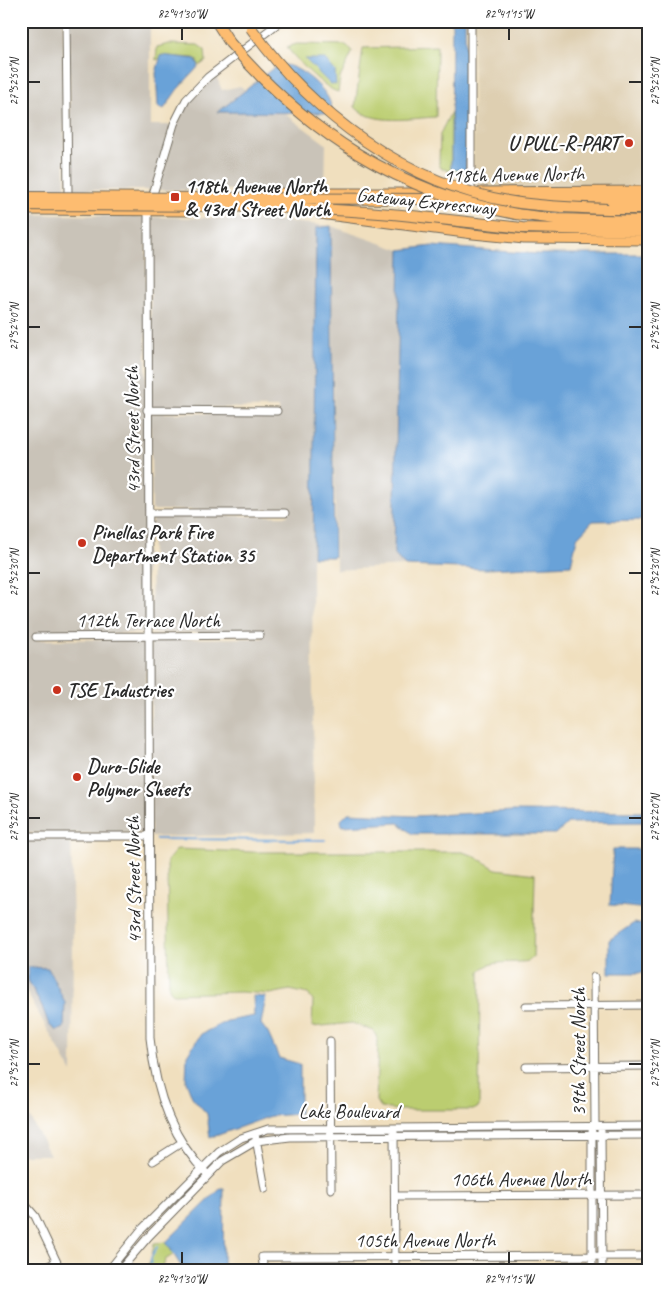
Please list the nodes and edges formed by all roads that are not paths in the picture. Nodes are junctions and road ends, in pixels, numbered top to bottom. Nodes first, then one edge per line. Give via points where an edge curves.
1 (66, 21) edge
2 (216, 21) edge
3 (281, 21) edge
4 (470, 21) edge
5 (248, 25) edge
6 (648, 191) edge
7 (471, 193) junction
8 (68, 194) junction
9 (155, 194) junction
10 (21, 195) edge
11 (648, 200) edge
12 (21, 205) edge
13 (648, 209) edge
14 (21, 210) edge
15 (148, 210) junction
16 (648, 222) edge
17 (648, 232) edge
18 (648, 240) edge
19 (147, 410) junction
20 (277, 411) dead end
21 (149, 513) junction
22 (285, 513) dead end
23 (260, 635) dead end
24 (149, 636) junction
25 (36, 637) dead end
26 (21, 836) edge
27 (148, 836) junction
28 (594, 977) dead end
29 (526, 1006) dead end
30 (594, 1006) junction
31 (648, 1006) edge
32 (330, 1041) dead end
33 (594, 1066) junction
34 (648, 1066) edge
35 (526, 1067) dead end
36 (596, 1126) junction
37 (648, 1126) edge
38 (331, 1127) junction
39 (394, 1127) junction
40 (255, 1133) junction
41 (592, 1135) junction
42 (601, 1135) junction
43 (648, 1135) edge
44 (331, 1136) junction
45 (394, 1136) junction
46 (256, 1141) junction
47 (181, 1143) junction
48 (152, 1161) dead end
49 (201, 1169) junction
50 (208, 1175) junction
51 (265, 1188) dead end
52 (331, 1189) dead end
53 (592, 1195) junction
54 (602, 1195) junction
55 (648, 1195) edge
56 (395, 1196) junction
57 (21, 1200) edge
58 (592, 1255) junction
59 (602, 1256) junction
60 (648, 1256) edge
61 (395, 1257) junction
62 (56, 1262) junction
63 (38, 1271) edge
64 (62, 1271) edge
65 (108, 1271) edge
66 (119, 1271) edge
67 (264, 1271) edge
68 (395, 1271) edge
69 (592, 1271) edge
70 (602, 1271) edge

1 - 8 street
2 - 16 highway, Gateway Expressway, bridge via 257,74 291,107 350,150 432,192 516,214 568,220
3 - 9 street, 43rd Street North via 208,77 186,100 174,124
4 - 7 street
5 - 13 highway, Gateway Expressway, bridge via 286,73 330,115 377,148 420,171 466,190 512,202
6 - 7 main road, 118th Avenue North
7 - 9 main road, 118th Avenue North
8 - 9 main road, 118th Avenue North
8 - 10 main road, 118th Avenue North
9 - 15 street, 43rd Street North
10 - 11 highway, Gateway Expressway, bridge
12 - 17 highway, Gateway Expressway, bridge via 256,206 348,210 522,228
14 - 15 main road
15 - 18 main road via 310,212 508,238
15 - 19 street, 43rd Street North
19 - 20 street
19 - 21 street, 43rd Street North
21 - 22 street
21 - 24 street, 43rd Street North
23 - 24 street, 112th Terrace North
24 - 25 street, 112th Terrace North
24 - 27 street, 43rd Street North
26 - 27 street
27 - 47 street, 43rd Street North via 151,1044 164,1102
28 - 30 street, 39th Street North
29 - 30 street
30 - 31 street
30 - 33 street, 39th Street North
32 - 38 street
33 - 34 street
33 - 35 street
33 - 36 street, 39th Street North
36 - 37 street, Lake Boulevard
36 - 39 street, Lake Boulevard
36 - 41 street, 39th Street North
36 - 42 street, 39th Street North
38 - 39 street, Lake Boulevard
38 - 40 street, Lake Boulevard via 282,1127
38 - 44 street
39 - 45 street
40 - 46 street
40 - 49 street, Lake Boulevard via 230,1144
41 - 42 street, Lake Boulevard
41 - 45 street, Lake Boulevard
41 - 53 street, 39th Street North
42 - 43 street, Lake Boulevard
42 - 54 street, 39th Street North
44 - 45 street, Lake Boulevard
44 - 46 street, Lake Boulevard
44 - 52 street
45 - 56 street
46 - 50 street, Lake Boulevard via 236,1151
46 - 51 street
47 - 48 street
47 - 49 street, 43rd Street North
49 - 50 street, 43rd Street North
49 - 65 street, Lake Boulevard via 141,1230
50 - 66 street, Lake Boulevard
53 - 54 street, 106th Avenue North
53 - 56 street, 106th Avenue North
53 - 58 street, 39th Street North
54 - 55 street, 106th Avenue North
54 - 59 street, 39th Street North
56 - 61 street
57 - 62 street via 35,1216
58 - 59 street, 105th Avenue North
58 - 61 street, 105th Avenue North
58 - 69 street, 39th Street North
59 - 60 street, 105th Avenue North
59 - 70 street, 39th Street North
61 - 67 street, 105th Avenue North via 262,1257
61 - 68 street
62 - 63 street
62 - 64 street

